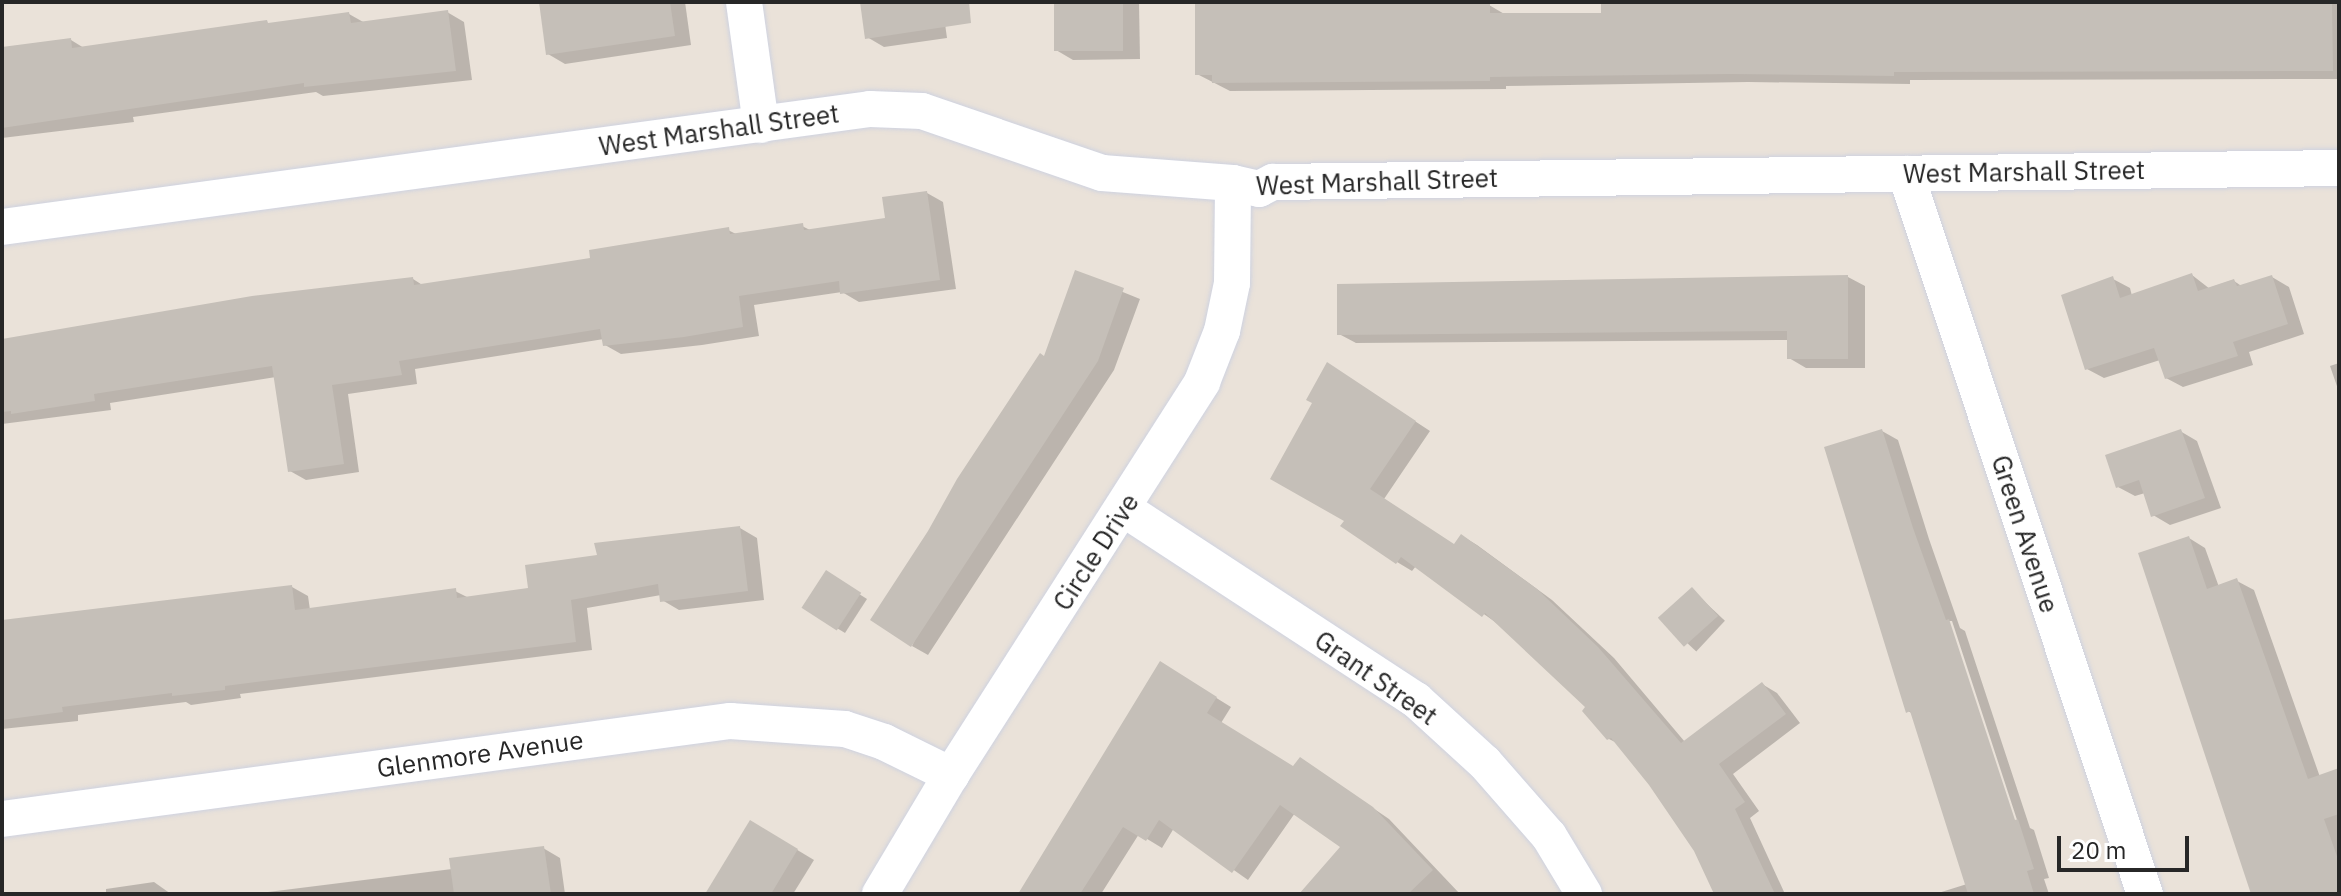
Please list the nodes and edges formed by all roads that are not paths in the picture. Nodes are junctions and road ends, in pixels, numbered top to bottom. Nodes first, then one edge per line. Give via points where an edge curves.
1 (744, 2) edge
2 (761, 125) junction
3 (2339, 168) edge
4 (1906, 174) junction
5 (1233, 183) junction
6 (2, 227) edge
7 (1124, 509) junction
8 (951, 775) junction
9 (2, 819) edge
10 (880, 894) edge
11 (1584, 894) edge
12 (2145, 894) edge

1 - 2 street
2 - 5 street, West Marshall Street via 870,109 922,111 1102,173
2 - 6 street, West Marshall Street
3 - 4 street, West Marshall Street
4 - 5 street, West Marshall Street via 1273,182 1259,189
4 - 12 street, Green Avenue
5 - 7 street, Circle Drive via 1232,283 1222,331 1202,382
7 - 8 street, Circle Drive
7 - 11 street, Grant Street via 1416,700 1485,763 1549,836
8 - 9 street, Glenmore Avenue via 845,729 730,721
8 - 10 street, Circle Drive

